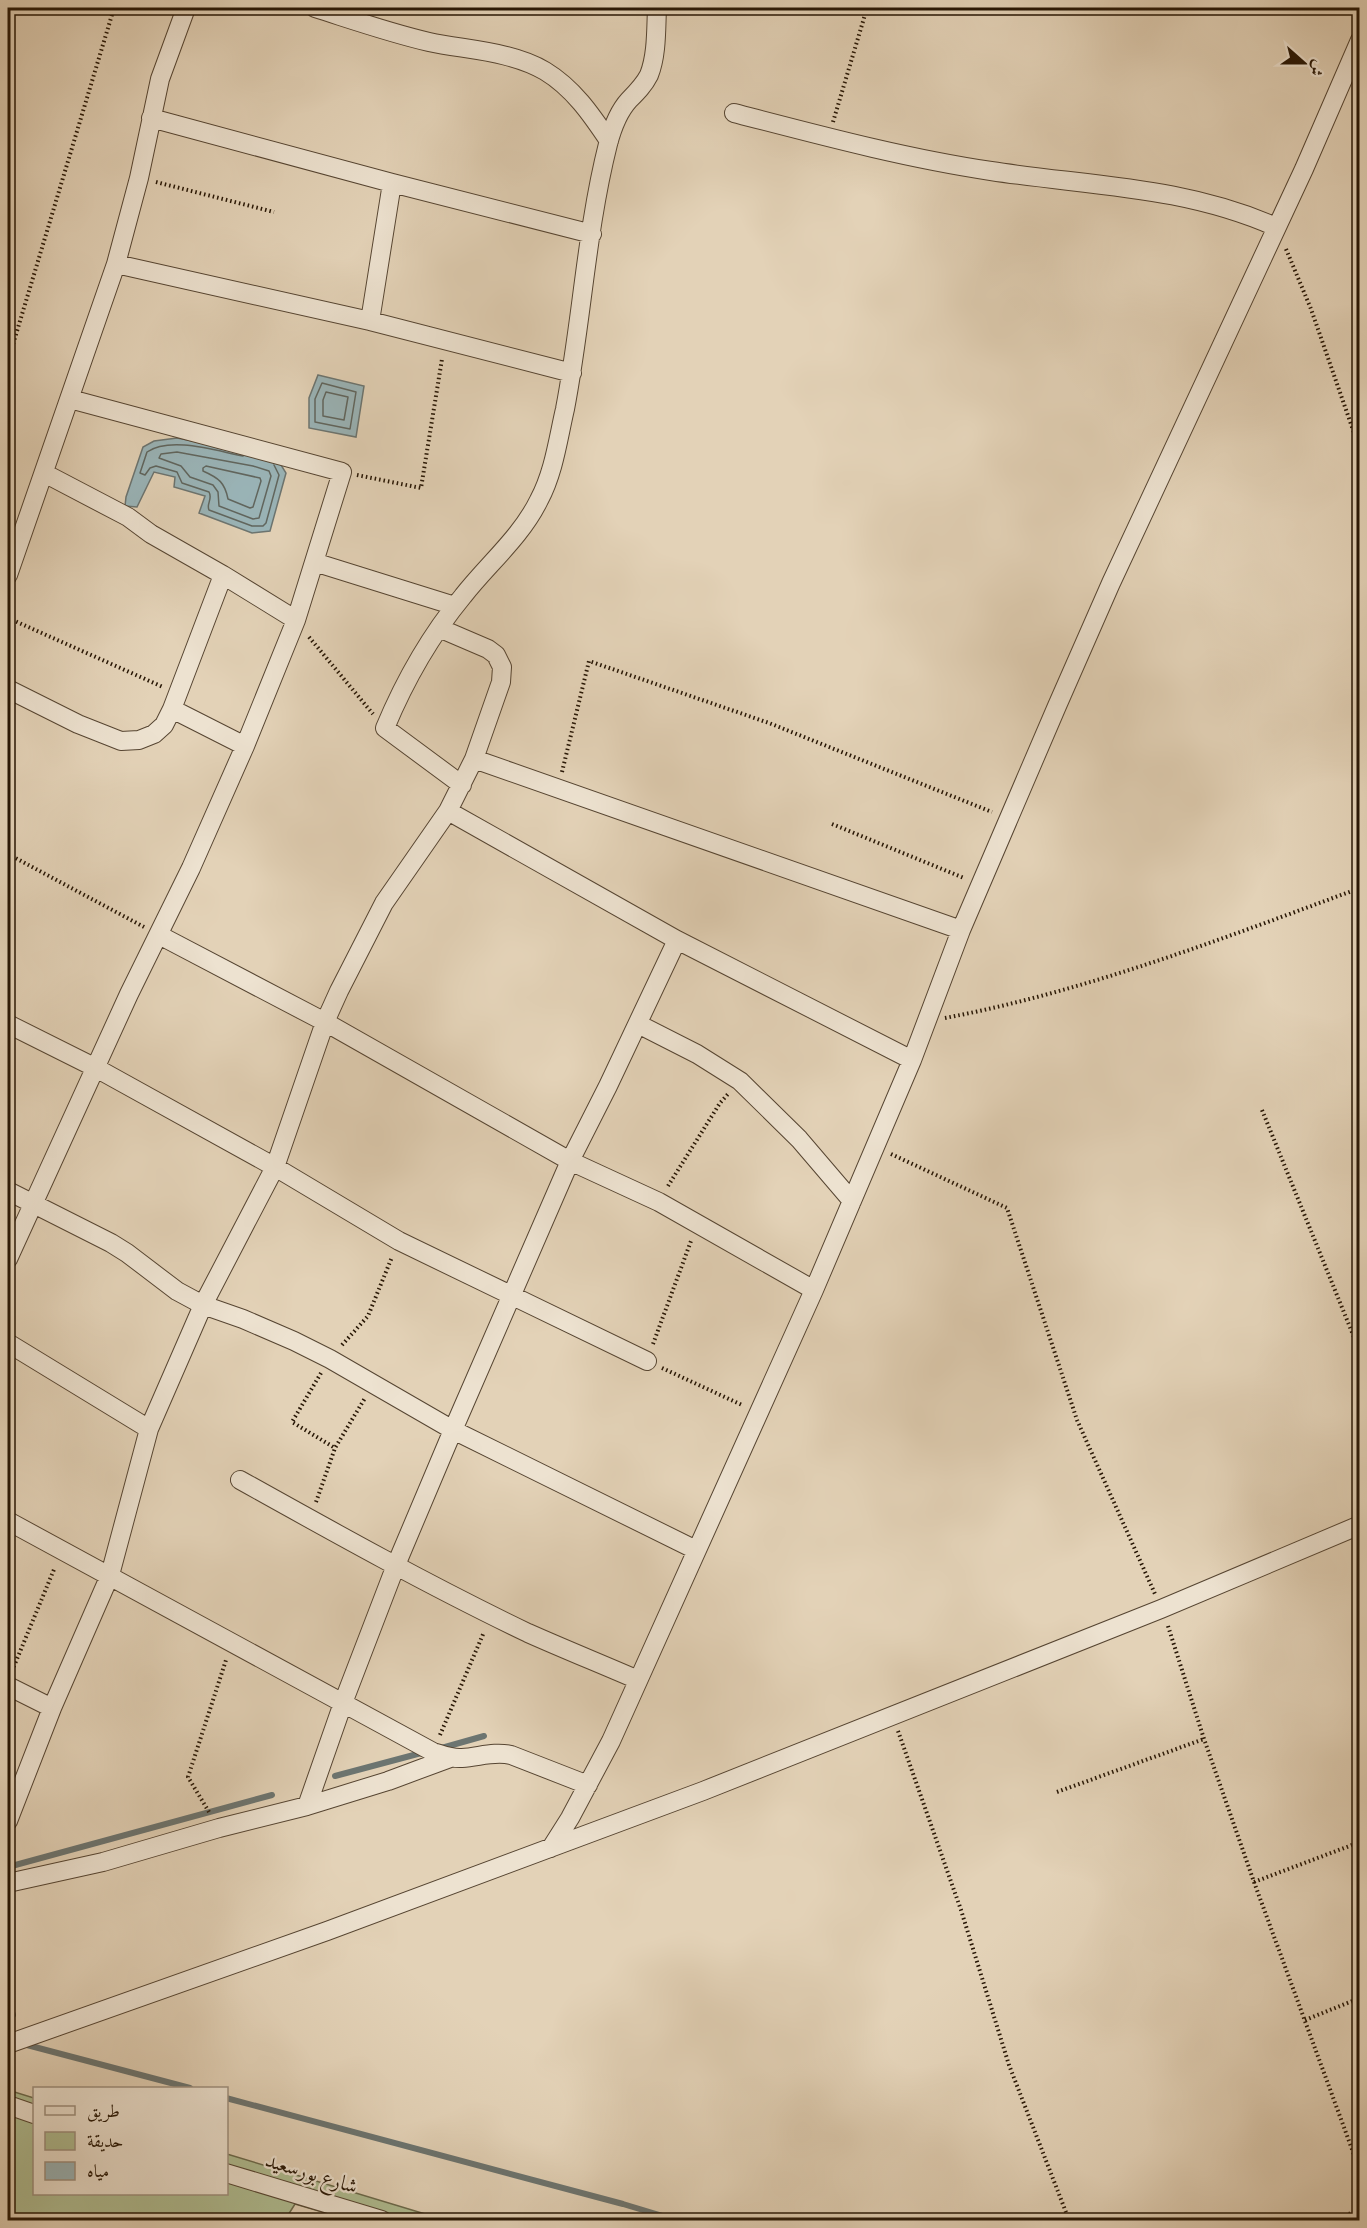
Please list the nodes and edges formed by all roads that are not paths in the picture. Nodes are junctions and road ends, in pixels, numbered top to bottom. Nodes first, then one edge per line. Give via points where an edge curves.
1 (186, 8) edge
2 (315, 8) edge
3 (657, 8) edge
4 (1359, 40) edge
5 (734, 114) dead end
6 (151, 118) junction
7 (609, 141) junction
8 (392, 183) junction
9 (1276, 226) junction
10 (592, 234) junction
11 (116, 264) junction
12 (370, 321) junction
13 (572, 373) junction
14 (70, 399) junction
15 (44, 473) junction
16 (314, 562) junction
17 (8, 575) edge
18 (223, 575) junction
19 (455, 606) junction
20 (296, 620) junction
21 (439, 628) junction
22 (8, 689) edge
23 (175, 701) junction
24 (245, 746) junction
25 (474, 759) junction
26 (462, 784) junction
27 (448, 811) junction
28 (961, 930) junction
29 (159, 935) junction
30 (677, 940) junction
31 (325, 1022) junction
32 (8, 1024) edge
33 (638, 1024) junction
34 (912, 1060) junction
35 (96, 1068) junction
36 (570, 1161) junction
37 (275, 1167) junction
38 (8, 1191) edge
39 (852, 1201) junction
40 (32, 1204) junction
41 (8, 1259) edge
42 (814, 1290) junction
43 (512, 1295) junction
44 (203, 1305) junction
45 (8, 1343) edge
46 (647, 1362) road end
47 (149, 1429) junction
48 (453, 1430) junction
49 (240, 1480) dead end
50 (8, 1521) edge
51 (1359, 1525) edge
52 (696, 1550) junction
53 (396, 1565) junction
54 (110, 1575) junction
55 (638, 1680) junction
56 (8, 1684) edge
57 (343, 1703) junction
58 (52, 1708) junction
59 (442, 1755) junction
60 (588, 1785) junction
61 (306, 1806) junction
62 (8, 1821) edge
63 (551, 1848) junction
64 (8, 1883) edge
65 (8, 2044) edge
66 (8, 2105) edge
67 (33, 2114) edge
68 (228, 2174) edge
69 (382, 2220) edge

1 - 6 street via 166,60
2 - 7 street via 390,32 532,65 572,91
3 - 7 street via 649,74 622,110
4 - 9 street
5 - 9 street via 956,166 1182,196
6 - 8 street
6 - 11 street
7 - 10 street
8 - 10 street
8 - 12 street
9 - 28 street via 1111,583
10 - 13 street
11 - 12 street
11 - 14 street
12 - 13 street
13 - 19 street via 557,448 539,501
14 - 15 street
14 - 16 street via 342,472
15 - 17 street
15 - 18 street via 103,503
16 - 19 street
16 - 20 street
18 - 20 street
18 - 23 street
19 - 21 street
20 - 24 street
21 - 25 street via 488,649 502,667 501,682
21 - 26 street via 407,679 385,728
22 - 23 street via 121,741 154,734 164,725
23 - 24 street
24 - 29 street
25 - 26 street
25 - 28 street
26 - 27 street
27 - 30 street
27 - 31 street via 379,911
28 - 34 street
29 - 31 street
29 - 35 street
30 - 33 street
30 - 34 street
31 - 36 street
31 - 37 street
32 - 35 street
33 - 36 street
33 - 39 street via 740,1081 785,1124
34 - 39 street
35 - 37 street
35 - 40 street
36 - 42 street via 659,1202
36 - 43 street
37 - 43 street via 399,1240
37 - 44 street
38 - 40 street
39 - 42 street
40 - 41 street
40 - 44 street via 128,1253 177,1291
42 - 52 street
43 - 46 street
43 - 48 street
44 - 47 street
44 - 48 street via 330,1359
45 - 47 street
47 - 54 street
48 - 52 street
48 - 53 street
49 - 53 street
50 - 54 street
51 - 63 street via 1163,1614
52 - 55 street
53 - 55 street via 530,1634
53 - 57 street
54 - 57 street
54 - 58 street
55 - 60 street
56 - 58 street
57 - 59 street
57 - 61 street
58 - 62 street
59 - 60 street via 511,1755
59 - 61 street via 388,1781
60 - 63 street
61 - 64 street via 103,1862
63 - 65 street
66 - 67 street
68 - 69 street, شارع بورسعيد

